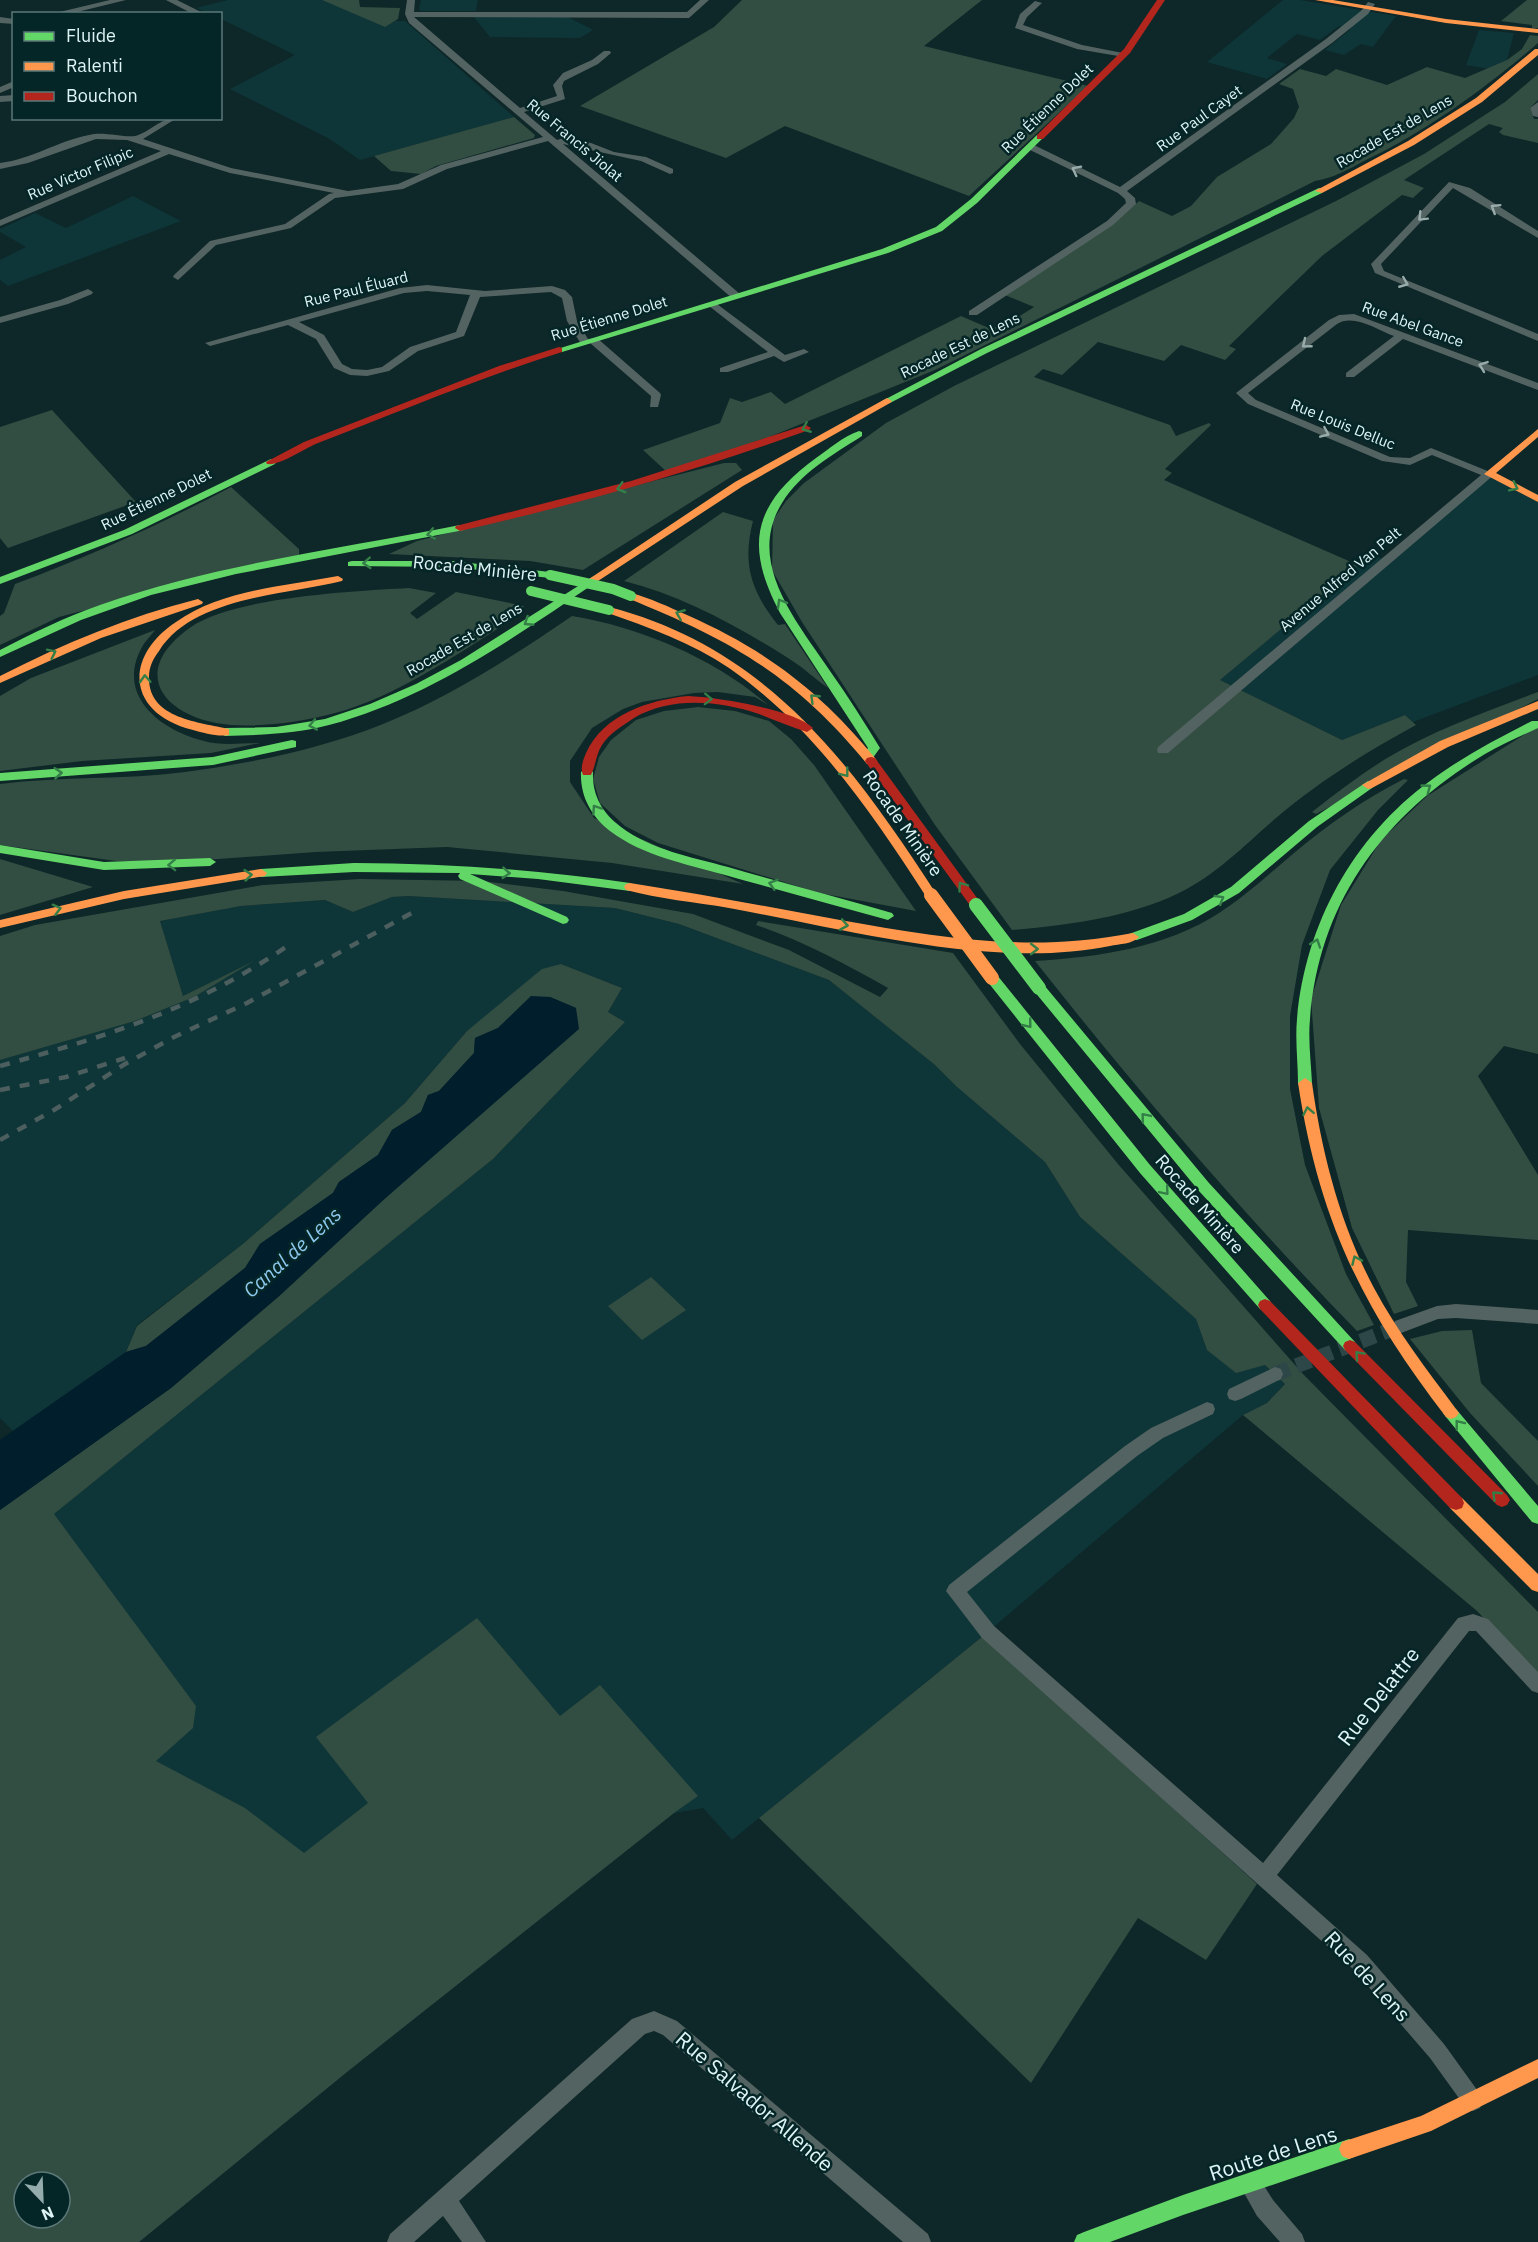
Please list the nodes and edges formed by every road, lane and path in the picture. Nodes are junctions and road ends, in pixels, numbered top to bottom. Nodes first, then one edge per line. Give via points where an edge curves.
1 (122, 0) edge
2 (170, 0) edge
3 (411, 0) edge
4 (705, 0) edge
5 (1161, 0) edge
6 (1319, 0) edge
7 (1348, 0) edge
8 (1038, 3) dead end
9 (1369, 6) junction
10 (0, 10) edge
11 (65, 12) edge
12 (197, 12) edge
13 (409, 14) junction
14 (0, 20) edge
15 (1538, 31) edge
16 (1538, 51) edge
17 (607, 52) dead end
18 (1124, 54) junction
19 (1538, 64) edge
20 (1538, 105) edge
21 (517, 111) junction
22 (1538, 114) edge
23 (169, 120) edge
24 (136, 139) junction
25 (552, 140) junction
26 (1031, 147) junction
27 (171, 150) junction
28 (0, 166) edge
29 (670, 171) dead end
30 (1121, 191) junction
31 (346, 193) junction
32 (0, 224) edge
33 (1538, 235) edge
34 (178, 277) dead end
35 (88, 292) dead end
36 (476, 294) junction
37 (736, 296) junction
38 (713, 303) junction
39 (973, 313) dead end
40 (0, 320) edge
41 (289, 321) junction
42 (1402, 335) junction
43 (1538, 338) edge
44 (589, 341) junction
45 (210, 344) dead end
46 (804, 352) dead end
47 (774, 353) junction
48 (977, 365) junction
49 (724, 370) dead end
50 (938, 373) junction
51 (1350, 375) dead end
52 (1538, 387) edge
53 (1252, 402) joint
54 (654, 405) dead end
55 (1538, 432) edge
56 (1489, 474) junction
57 (1538, 499) edge
58 (0, 581) edge
59 (526, 590) dead end
60 (0, 654) edge
61 (0, 662) edge
62 (0, 680) edge
63 (1538, 705) edge
64 (1538, 714) edge
65 (1538, 723) edge
66 (807, 728) junction
67 (1457, 737) junction
68 (1163, 750) dead end
69 (868, 756) junction
70 (0, 777) edge
71 (0, 849) edge
72 (374, 853) dead end
73 (278, 858) dead end
74 (223, 861) dead end
75 (445, 868) junction
76 (756, 894) dead end
77 (563, 921) dead end
78 (0, 924) edge
79 (930, 925) dead end
80 (1038, 934) dead end
81 (1538, 1317) edge
82 (1401, 1326) tunnel mouth
83 (1275, 1374) tunnel mouth
84 (1235, 1394) dead end
85 (1208, 1409) dead end
86 (1526, 1519) edge
87 (1538, 1585) edge
88 (1538, 1685) edge
89 (1257, 1869) junction
90 (1538, 2068) edge
91 (1473, 2102) junction
92 (1250, 2184) junction
93 (442, 2201) junction
94 (398, 2242) edge
95 (475, 2242) edge
96 (920, 2242) edge
97 (1084, 2242) edge
98 (1294, 2242) edge

1 - 11 street
2 - 12 street
3 - 13 street
4 - 13 street via 689,15
5 - 18 main road, Rue Étienne Dolet
6 - 9 main road
7 - 9 main road
8 - 18 street via 1018,26 1080,47
9 - 15 main road
9 - 30 street, Rue Paul Cayet via 1306,58
10 - 14 street
13 - 21 street, Rue Francis Jiolat via 412,21
16 - 50 main road, Rocade Est de Lens via 1479,100 1371,165
17 - 21 street via 601,60 558,81 562,96
18 - 26 main road, Rue Étienne Dolet
19 - 48 main road, Rocade Est de Lens via 1490,104 1386,168
20 - 22 street via 1534,108
21 - 25 street, Rue Francis Jiolat
23 - 24 street
24 - 27 street
24 - 28 street via 94,136 34,159
25 - 29 street via 591,146 612,154 646,155
25 - 31 street via 444,167 400,187
25 - 37 street, Rue Francis Jiolat
30 -> 26 street
26 - 37 main road, Rue Étienne Dolet via 974,201 928,234
27 - 31 street via 212,166
27 - 32 street, Rue Victor Filipic
30 - 39 street via 1131,204 1118,217
31 - 34 street via 332,196 288,225 213,243
33 -> 43 street via 1452,184 1376,264 1380,273
35 - 40 street
36 - 41 street, Rue Paul Éluard via 427,288 404,290
36 - 41 street via 460,334 414,350 385,369 367,373 350,372 338,366 320,338
36 - 44 street, Rue Paul Éluard via 542,289 561,292 567,297 570,320
37 - 38 main road, Rue Étienne Dolet
38 - 44 main road, Rue Étienne Dolet
38 - 47 street
41 - 45 street, Rue Paul Éluard
42 - 51 street
52 -> 42 street, Rue Abel Gance
42 -> 53 street, Rue Abel Gance via 1354,317 1339,318 1242,393
44 - 54 street via 656,395
44 - 58 main road, Rue Étienne Dolet via 502,368 307,444 128,532
46 - 47 street via 784,359
47 - 49 street
69 -> 48 main road via 874,748 778,599 764,566 763,535 774,509 799,479 832,452
70 -> 48 main road, Rocade Est de Lens via 213,761 310,739 388,714 528,636 760,480 876,414
50 -> 60 main road via 805,429 680,471 508,517 173,586 67,620
50 - 62 main road, Rocade Est de Lens via 783,457 476,655 408,692 340,719 256,733 202,729 165,714 153,703 143,674 157,642 188,618 209,609 343,579 261,588 171,608 69,645
53 -> 56 street, Rue Louis Delluc via 1398,463 1412,462 1431,451
55 - 56 main road, Avenue Alfred Van Pelt
56 -> 57 main road
56 - 68 street, Avenue Alfred Van Pelt
59 - 66 main road, Rocade Minière, bridge via 609,610 694,645 748,676
69 -> 61 main road, Rocade Minière, bridge via 808,692 781,670 692,619 613,589 479,565 410,561 278,570 177,591 125,607 76,625
63 - 67 main road
64 - 67 main road via 1489,732
86 -> 65 main road via 1410,1360 1372,1299 1339,1224 1322,1168 1307,1109 1300,1042 1313,949 1331,902 1353,863 1393,816 1422,791 1462,763
76 -> 66 main road via 899,919 656,850 633,839 601,817 591,802 586,772 590,755 600,739 633,714 696,698 755,707
66 -> 87 main road, Rocade Minière, bridge via 846,774 992,978 1120,1138 1241,1279
75 -> 67 main road via 565,877 970,945 1033,950 1099,945 1135,937 1210,905 1238,888 1353,794 1396,767
86 -> 69 main road, Rocade Minière, bridge via 1397,1395 1156,1131 1039,988
74 -> 71 main road via 104,866
72 - 73 main road
75 - 77 main road
78 -> 75 main road via 89,901 218,879 338,867
79 - 80 main road via 984,933
81 - 82 street via 1456,1311 1437,1313
83 - 84 street
85 - 89 street, Rue de Lens via 1157,1433 1131,1451 955,1591 988,1632
88 - 89 street, Rue Delattre via 1482,1625 1464,1624
89 - 91 street, Rue de Lens via 1360,1962 1437,2051
90 - 91 main road, Route de Lens
91 - 92 main road, Route de Lens via 1425,2124
92 - 97 main road, Route de Lens
92 - 98 street
93 - 94 street, Rue Salvador Allende
93 - 95 street
93 - 96 street, Rue Salvador Allende via 639,2026 654,2021 670,2028

